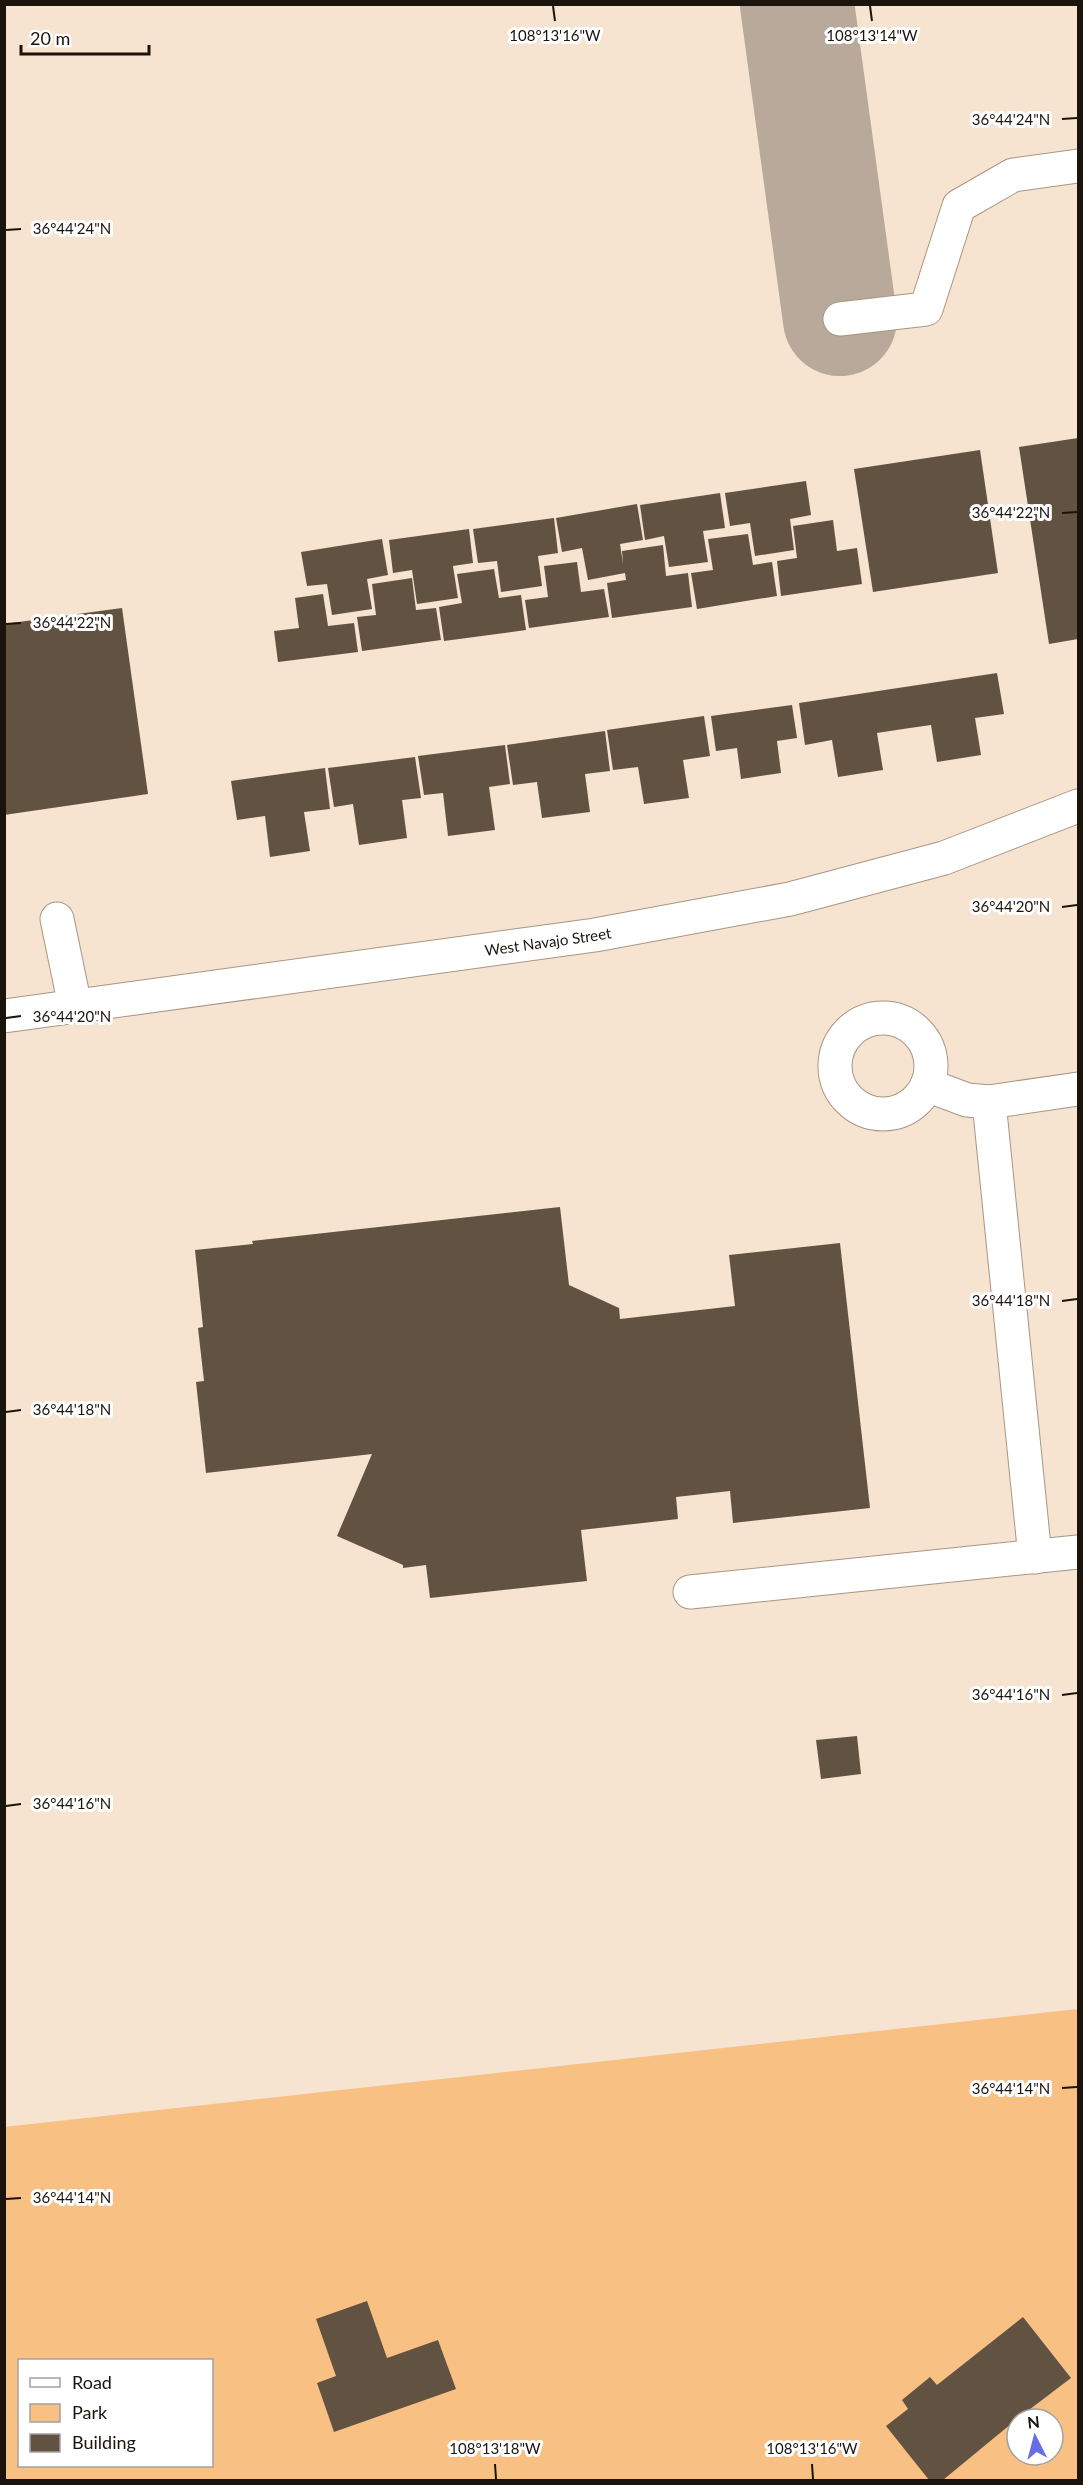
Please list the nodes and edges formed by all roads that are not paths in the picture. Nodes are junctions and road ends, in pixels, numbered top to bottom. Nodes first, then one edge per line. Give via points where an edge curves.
1 (1078, 166) edge
2 (840, 319) dead end
3 (1078, 806) edge
4 (57, 919) dead end
5 (75, 1006) junction
6 (4, 1016) edge
7 (927, 1086) dead end
8 (1078, 1089) edge
9 (989, 1102) junction
10 (1078, 1552) edge
11 (1035, 1557) junction
12 (690, 1592) dead end

1 - 2 street via 1013,176 959,206 926,309
3 - 5 street, West Navajo Street via 944,858 790,899 595,935
4 - 5 street
5 - 6 street, West Navajo Street
7 - 9 street via 967,1100
8 - 9 street
9 - 11 street
10 - 11 street
11 - 12 street

